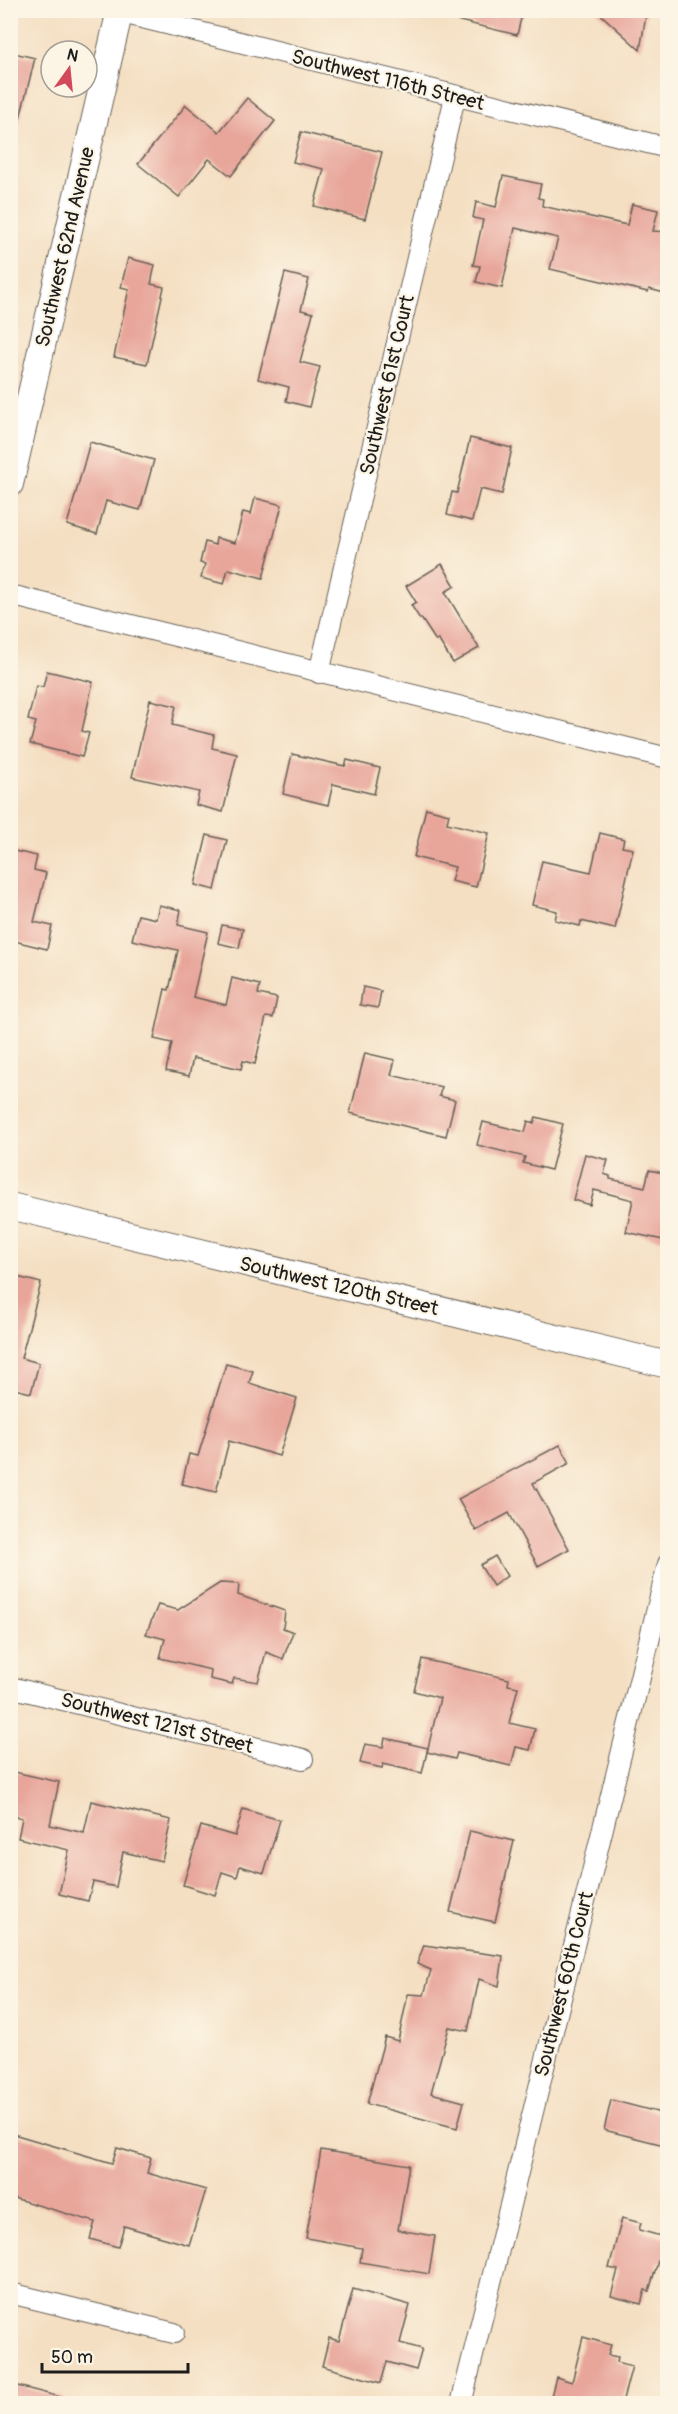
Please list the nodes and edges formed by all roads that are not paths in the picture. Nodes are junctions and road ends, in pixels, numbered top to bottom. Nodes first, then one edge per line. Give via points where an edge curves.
1 (116, 11) edge
2 (455, 97) junction
3 (668, 148) edge
4 (10, 484) edge
5 (10, 595) edge
6 (319, 673) junction
7 (668, 758) edge
8 (10, 1206) edge
9 (668, 1365) edge
10 (668, 1564) edge
11 (10, 1687) edge
12 (303, 1759) dead end
13 (10, 2294) edge
14 (174, 2333) dead end
15 (461, 2403) edge

1 - 2 street, Southwest 116th Street
1 - 4 street, Southwest 62nd Avenue
2 - 3 street, Southwest 116th Street
2 - 6 street, Southwest 61st Court
5 - 6 street
6 - 7 street
8 - 9 street, Southwest 120th Street
10 - 15 street, Southwest 60th Court
11 - 12 street, Southwest 121st Street
13 - 14 street

